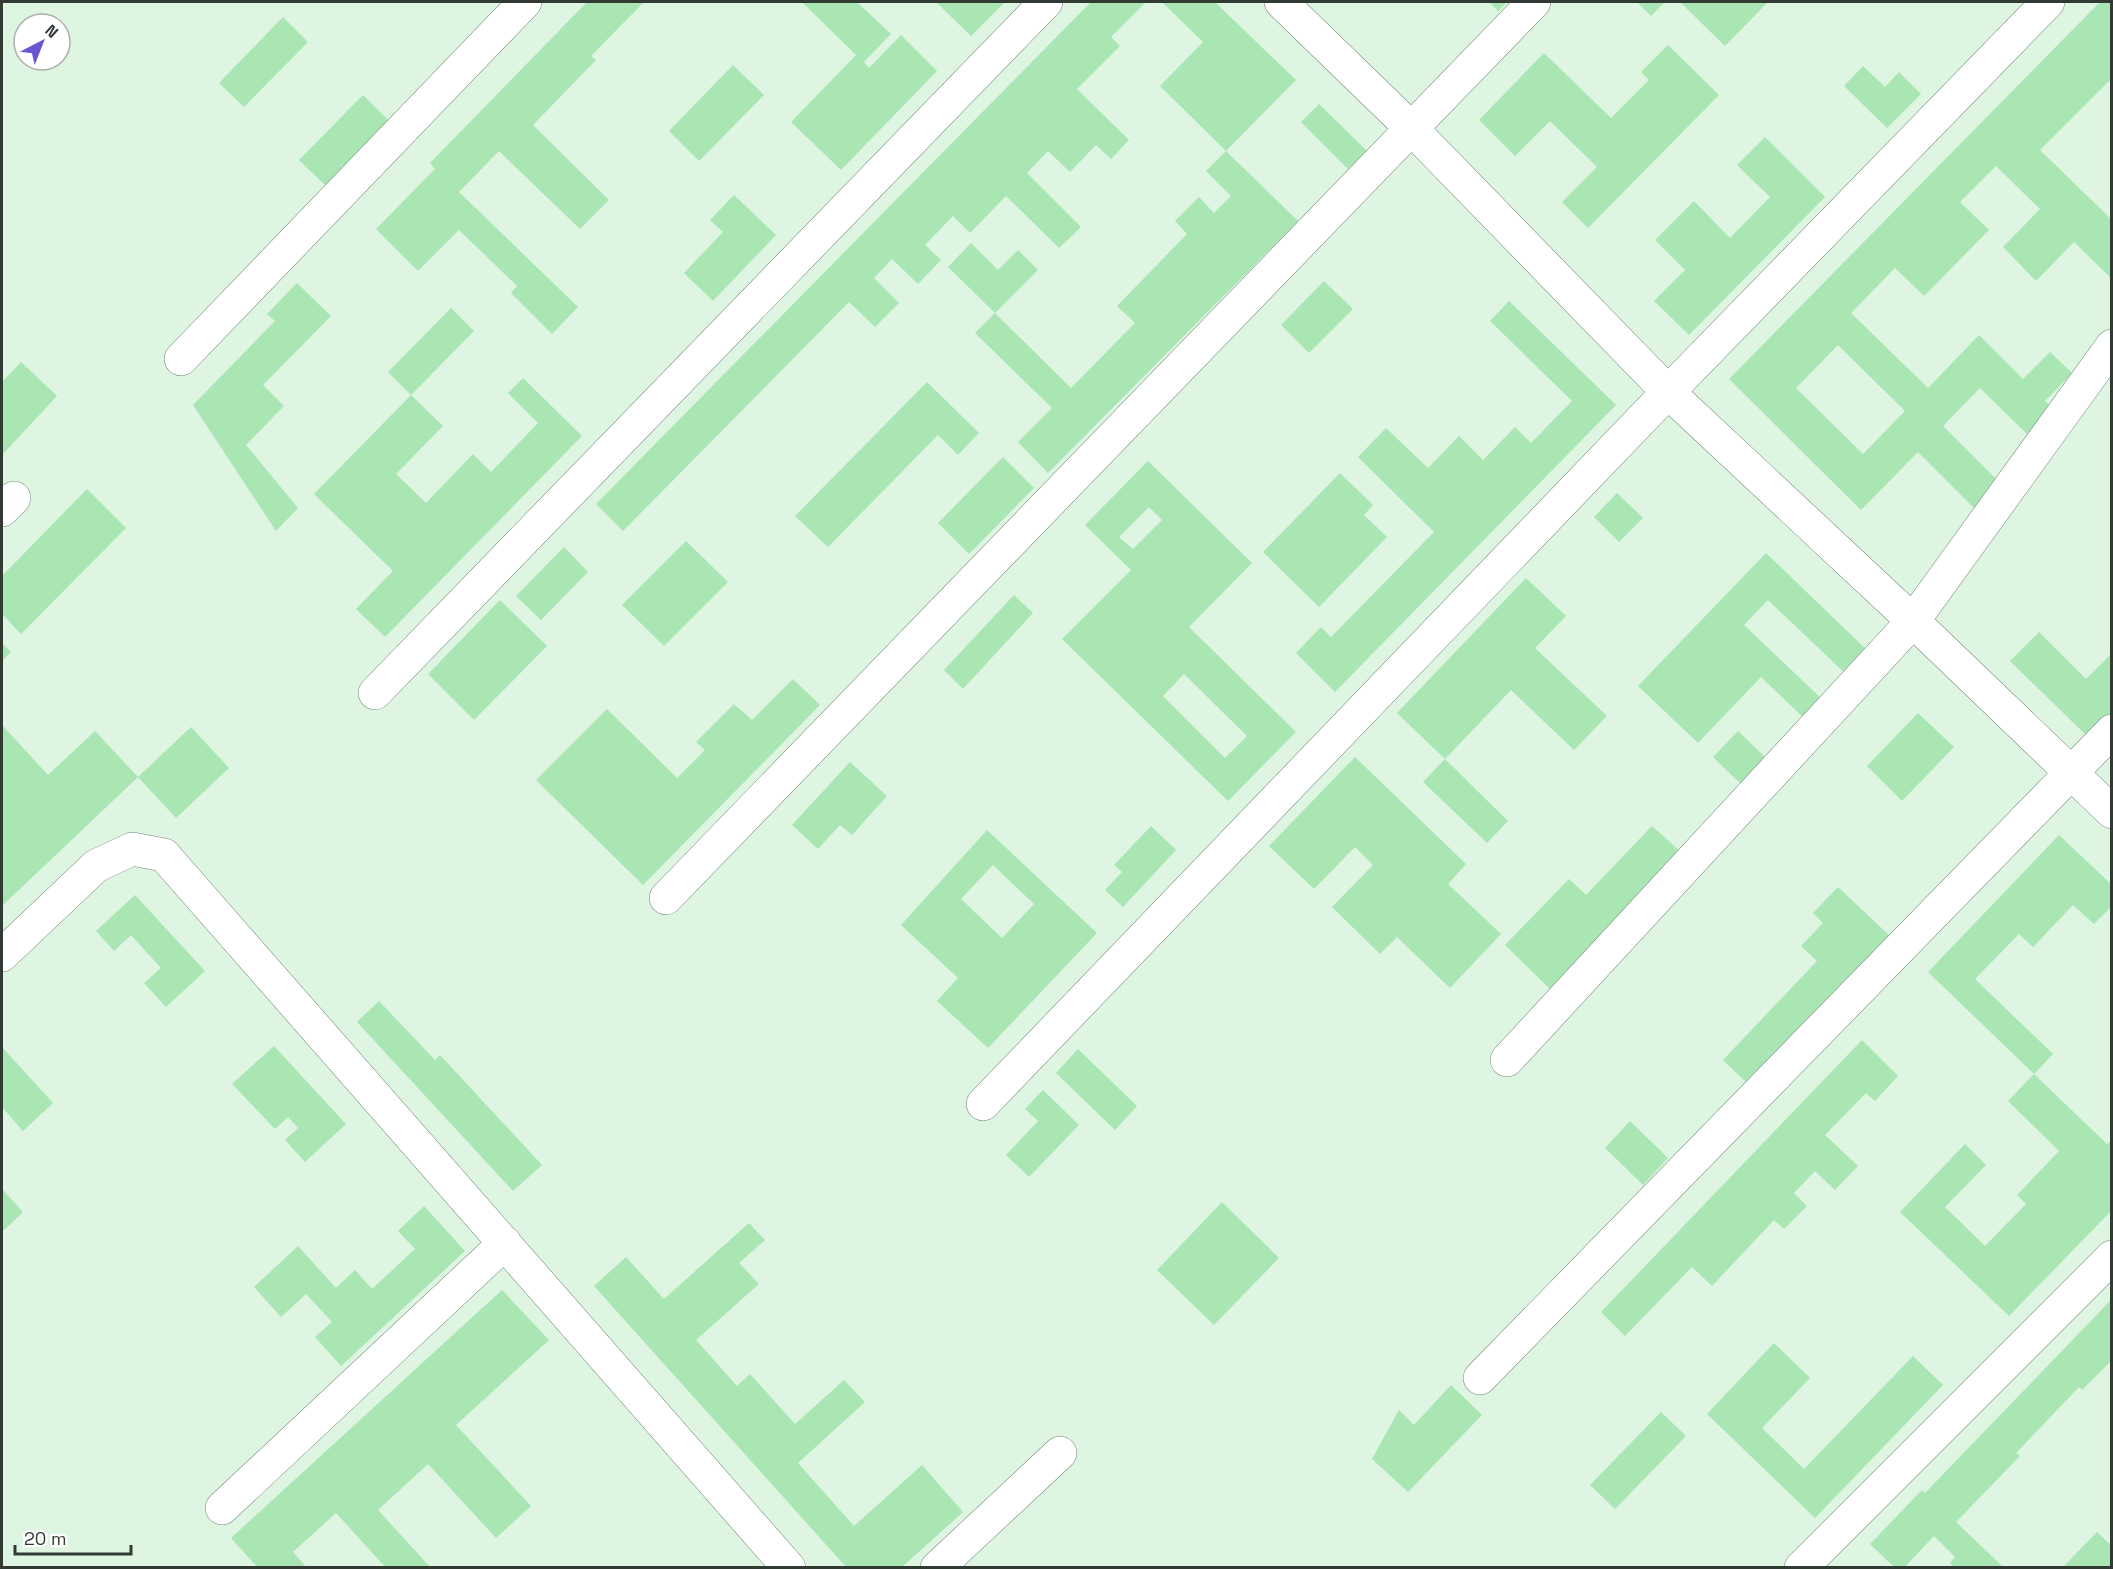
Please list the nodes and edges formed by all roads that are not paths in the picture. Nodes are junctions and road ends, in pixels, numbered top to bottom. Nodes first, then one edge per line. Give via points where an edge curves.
1 (525, 2) edge
2 (1046, 2) edge
3 (1281, 2) edge
4 (1534, 2) edge
5 (2048, 2) edge
6 (1411, 128) junction
7 (2112, 346) edge
8 (181, 359) dead end
9 (1668, 392) junction
10 (1913, 621) junction
11 (375, 693) dead end
12 (2112, 731) edge
13 (2070, 772) junction
14 (2112, 812) edge
15 (666, 898) dead end
16 (2, 955) edge
17 (1507, 1060) dead end
18 (983, 1104) dead end
19 (505, 1243) junction
20 (2112, 1257) edge
21 (1480, 1378) dead end
22 (1060, 1453) dead end
23 (222, 1508) dead end
24 (789, 1568) edge
25 (937, 1568) edge
26 (1801, 1568) edge

1 - 8 street
2 - 11 street
3 - 6 street
4 - 6 street
5 - 9 street
6 - 9 street
6 - 15 street
7 - 10 street
9 - 10 street
9 - 18 street
10 - 13 street
10 - 17 street
12 - 13 street
13 - 14 street
13 - 21 street
16 - 19 street via 96,866 132,849 164,855
19 - 23 street
19 - 24 street
20 - 26 street
22 - 25 street

